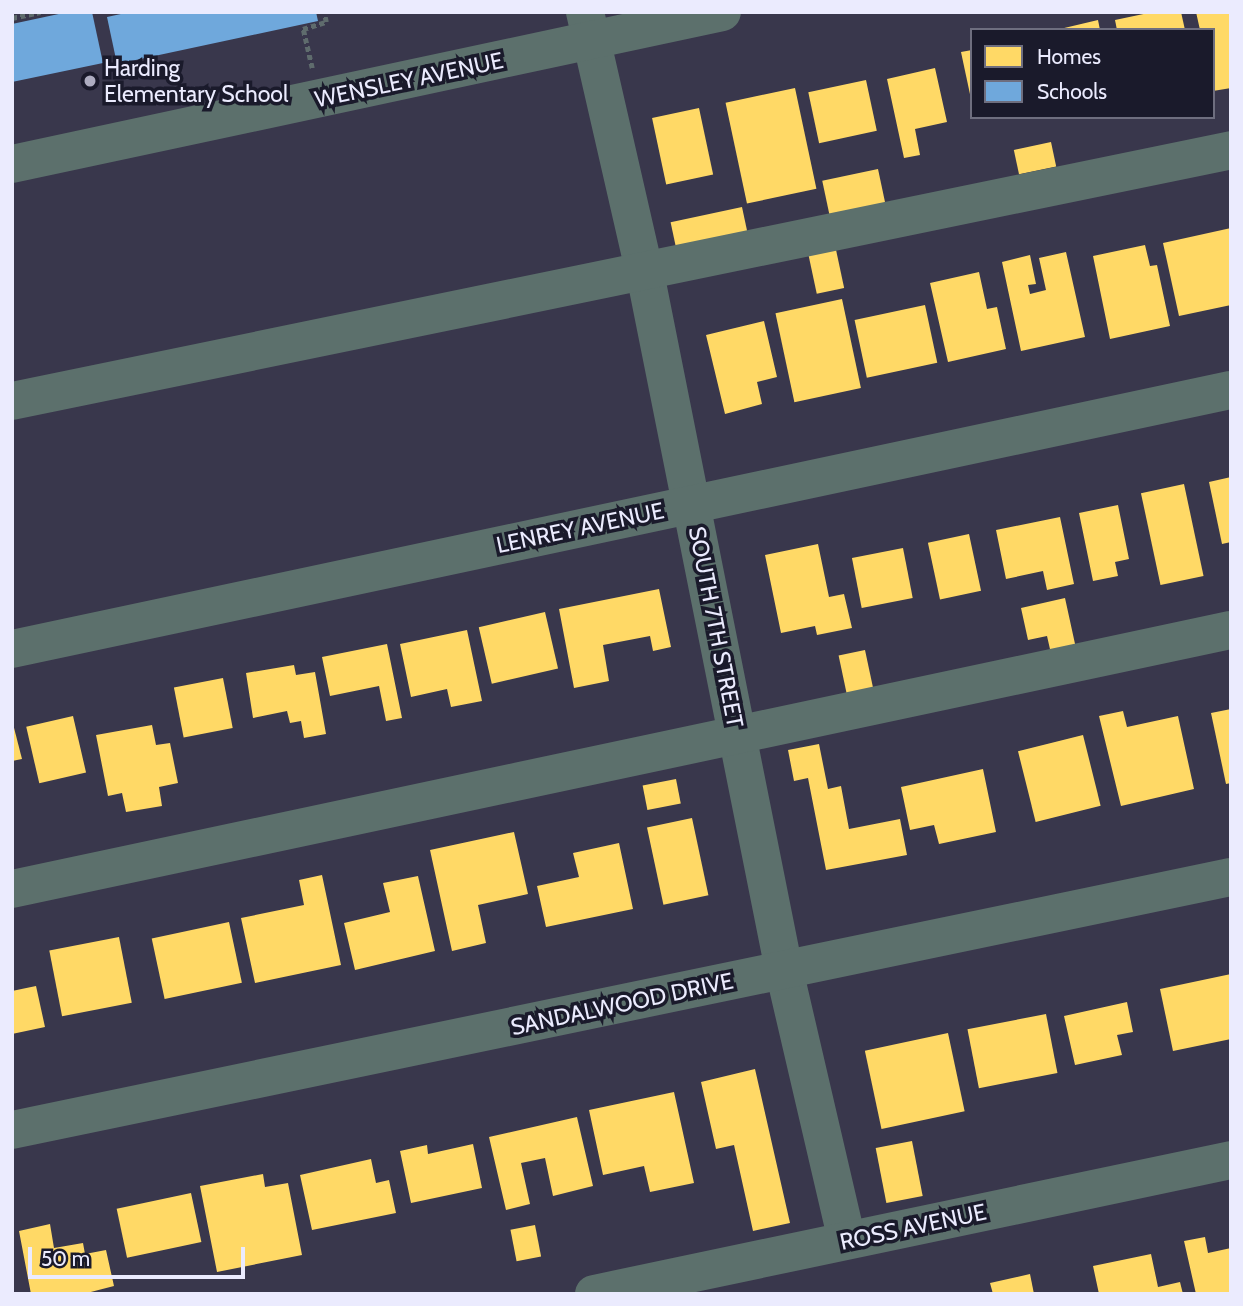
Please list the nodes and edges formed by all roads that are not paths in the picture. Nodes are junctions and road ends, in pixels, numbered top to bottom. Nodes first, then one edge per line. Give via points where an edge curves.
1 (723, 12) edge
2 (589, 26) edge
3 (1231, 150) edge
4 (12, 164) edge
5 (645, 273) junction
6 (1231, 390) edge
7 (12, 401) edge
8 (691, 505) junction
9 (1231, 630) edge
10 (12, 649) edge
11 (737, 735) junction
12 (1231, 877) edge
13 (12, 889) edge
14 (784, 970) junction
15 (12, 1130) edge
16 (1231, 1160) edge
17 (847, 1240) junction
18 (594, 1294) edge

1 - 2 street, WENSLEY AVENUE
2 - 4 street, WENSLEY AVENUE via 318,99
2 - 5 street, SOUTH 7TH STREET
3 - 5 street
5 - 7 street
5 - 8 street, SOUTH 7TH STREET
6 - 8 street, LENREY AVENUE
8 - 10 street, LENREY AVENUE
8 - 11 street, SOUTH 7TH STREET
9 - 11 street
11 - 13 street
11 - 14 street, SOUTH 7TH STREET
12 - 14 street, SANDALWOOD DRIVE
14 - 15 street, SANDALWOOD DRIVE
14 - 17 street, SOUTH 7TH STREET
16 - 17 street, ROSS AVENUE
17 - 18 street, ROSS AVENUE

